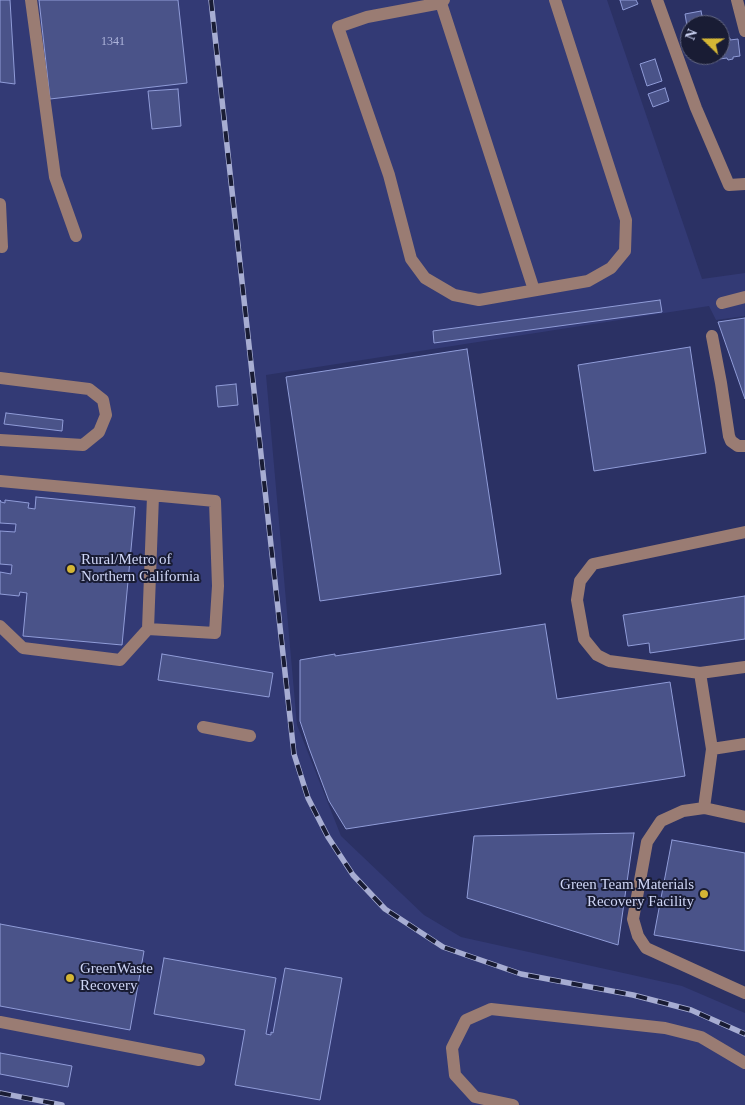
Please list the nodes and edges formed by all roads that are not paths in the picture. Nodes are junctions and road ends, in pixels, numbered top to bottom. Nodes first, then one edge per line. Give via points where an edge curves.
1 (31, 0) edge
2 (555, 0) edge
3 (657, 0) edge
4 (737, 0) edge
5 (443, 2) edge
6 (745, 31) edge
7 (745, 184) edge
8 (0, 204) edge
9 (76, 236) dead end
10 (2, 247) dead end
11 (534, 290) junction
12 (745, 297) edge
13 (722, 303) dead end
14 (712, 336) dead end
15 (0, 378) edge
16 (0, 440) edge
17 (745, 446) edge
18 (0, 481) edge
19 (153, 496) junction
20 (745, 532) edge
21 (0, 626) edge
22 (148, 629) junction
23 (745, 668) edge
24 (700, 673) junction
25 (202, 727) dead end
26 (250, 736) dead end
27 (745, 744) edge
28 (712, 749) junction
29 (704, 808) junction
30 (745, 817) edge
31 (745, 992) edge
32 (0, 1022) edge
33 (199, 1060) dead end
34 (745, 1063) edge
35 (513, 1105) edge

1 - 9 lane via 55,177
2 - 11 lane via 626,220 625,251 611,268 588,281
3 - 7 lane via 696,108 729,185
4 - 6 lane
5 - 11 lane
5 - 11 lane via 338,26 389,175 411,259 425,278 454,295 479,300
8 - 10 lane
12 - 13 lane
14 - 17 lane via 729,436 738,446
15 - 16 lane via 90,389 103,400 106,415 98,432 83,445
18 - 19 lane
19 - 22 lane
19 - 22 lane via 215,501 218,586 215,633
20 - 24 lane via 593,564 580,581 577,600 584,640 597,655 610,661
21 - 22 lane via 23,648 120,660
23 - 24 lane
24 - 28 lane
25 - 26 lane
27 - 28 lane
28 - 29 lane
29 - 30 lane
29 - 31 lane via 683,811 660,821 647,842 633,919 646,948
32 - 33 lane
34 - 35 lane via 701,1037 665,1028 491,1009 466,1020 452,1048 455,1075 475,1097

